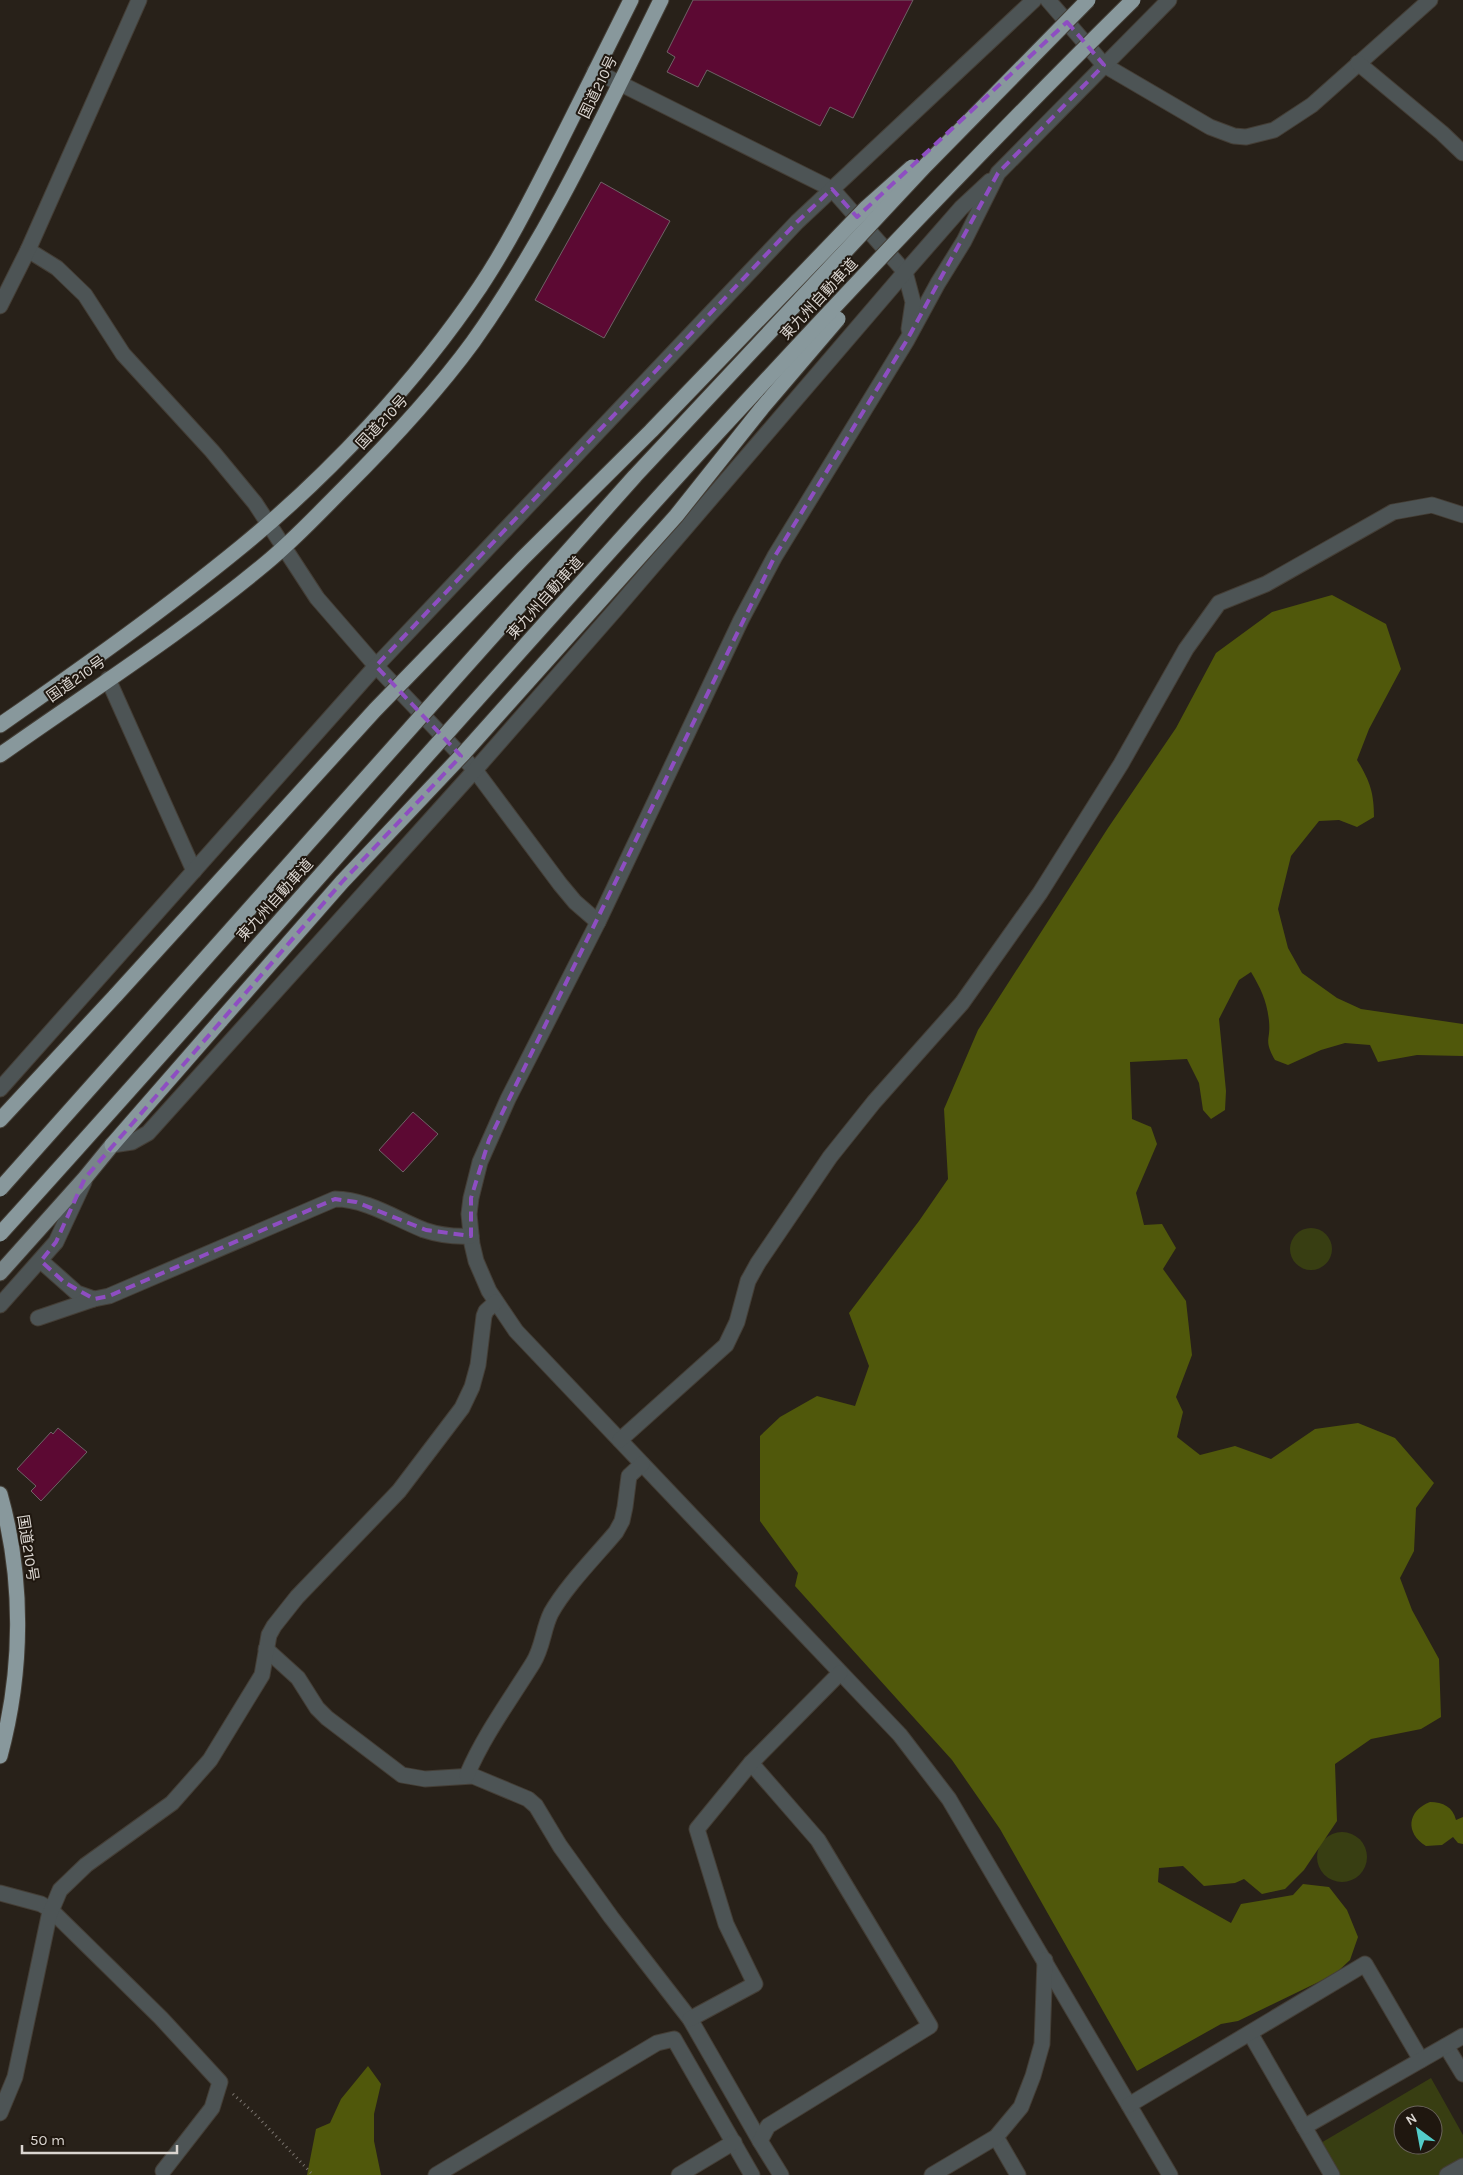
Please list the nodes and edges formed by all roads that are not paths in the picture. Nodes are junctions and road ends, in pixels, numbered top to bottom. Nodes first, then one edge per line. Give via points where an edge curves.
1 (139, 0) edge
2 (631, 0) edge
3 (661, 0) edge
4 (1034, 0) edge
5 (1048, 0) edge
6 (1088, 0) edge
7 (1133, 0) edge
8 (1169, 0) edge
9 (1430, 0) edge
10 (1358, 63) junction
11 (1104, 65) junction
12 (595, 71) junction
13 (1015, 73) junction
14 (619, 84) junction
15 (1463, 153) edge
16 (998, 173) junction
17 (950, 186) junction
18 (832, 190) junction
19 (28, 250) junction
20 (905, 272) junction
21 (0, 306) edge
22 (907, 340) junction
23 (1463, 515) edge
24 (269, 523) junction
25 (284, 547) junction
26 (376, 666) junction
27 (108, 678) junction
28 (0, 725) edge
29 (0, 755) edge
30 (475, 770) junction
31 (194, 871) junction
32 (598, 922) junction
33 (0, 1089) edge
34 (0, 1120) edge
35 (112, 1145) junction
36 (85, 1178) junction
37 (0, 1189) edge
38 (0, 1234) edge
39 (471, 1236) junction
40 (41, 1261) junction
41 (0, 1273) edge
42 (94, 1299) junction
43 (496, 1302) junction
44 (0, 1306) edge
45 (38, 1318) dead end
46 (620, 1440) junction
47 (642, 1464) junction
48 (0, 1494) edge
49 (266, 1649) junction
50 (840, 1673) junction
51 (0, 1756) edge
52 (751, 1763) junction
53 (467, 1776) junction
54 (0, 1893) edge
55 (51, 1910) junction
56 (1045, 1960) junction
57 (690, 2019) junction
58 (1250, 2033) junction
59 (1463, 2036) edge
60 (1446, 2046) junction
61 (1421, 2060) junction
62 (1463, 2074) edge
63 (1129, 2106) junction
64 (0, 2113) edge
65 (1304, 2127) junction
66 (996, 2137) junction
67 (760, 2141) junction
68 (734, 2142) junction
69 (1463, 2166) edge
70 (163, 2171) dead end
71 (436, 2175) edge
72 (679, 2175) edge
73 (752, 2175) edge
74 (782, 2175) edge
75 (932, 2175) edge
76 (1018, 2175) edge
77 (1170, 2175) edge
78 (1332, 2175) edge
79 (1447, 2175) edge

1 - 19 street
2 - 12 highway, 国道210号
3 - 14 highway, 国道210号
4 - 18 street
5 - 11 street
6 - 13 highway, 東九州自動車道, bridge
7 - 17 highway, 東九州自動車道, bridge
8 - 11 street
9 - 10 street
10 - 11 street via 1290,121 1274,130 1246,137 1210,127
10 - 15 street
11 - 16 street
12 - 14 street
12 - 24 highway, 国道210号 via 526,210 481,286 395,396 358,437
13 - 34 highway, bridge via 867,207 375,710
13 - 37 highway, 東九州自動車道, bridge via 635,476
14 - 18 street
14 - 25 highway, 国道210号 via 555,213 473,342 407,422
16 - 20 street via 961,208
16 - 22 street
17 - 35 highway, bridge via 762,408 676,516 464,753 342,882
17 - 38 highway, 東九州自動車道, bridge via 658,498
18 - 20 street
18 - 26 street via 797,222
19 - 21 street
19 - 24 street via 57,268 85,295 123,354 236,477
20 - 22 street via 913,302
20 - 30 street
22 - 32 street via 775,556 741,620
23 - 46 street via 1432,505 1393,512 1266,584 1218,603 1186,649 1121,764 1040,893 962,1003 830,1157 758,1262 726,1345
24 - 25 street
24 - 28 highway, 国道210号 via 168,603
25 - 26 street via 317,598
25 - 27 highway, 国道210号 via 230,591
26 - 30 street
26 - 31 street
27 - 29 highway, 国道210号
27 - 31 street
30 - 32 street via 560,884
30 - 35 street via 148,1133 132,1142
31 - 33 street
32 - 39 street via 488,1140 471,1198
35 - 36 main road
36 - 40 street via 56,1242
36 - 41 main road
39 - 42 street via 426,1230 356,1202 335,1199 109,1296
39 - 43 street via 476,1261
40 - 42 street via 77,1293
40 - 44 street
42 - 45 street
43 - 46 street via 516,1331
43 - 49 street via 484,1316 478,1365 462,1408 399,1490 288,1607 269,1635
46 - 47 street
47 - 50 street
47 - 53 street via 629,1476 622,1522 551,1613 534,1661 493,1725
48 - 51 highway, 国道210号 via 14,1555 18,1629 11,1709
49 - 53 street via 298,1678 327,1718 396,1772 425,1779
49 - 55 street via 258,1683 210,1760 172,1803 66,1883
50 - 52 street
50 - 56 street via 900,1735 949,1798
52 - 57 street via 697,1829 726,1924 755,1984
52 - 67 street via 818,1840 930,2026 768,2126
53 - 57 street via 512,1792 536,1806 560,1846
54 - 55 street via 41,1904
55 - 64 street via 15,2077
55 - 70 street via 161,2018 220,2082 212,2108
56 - 63 street
56 - 66 street via 1042,2044 1021,2107
57 - 67 street
58 - 61 street via 1365,1964
58 - 63 street
58 - 65 street
59 - 60 street
60 - 61 street
60 - 62 street
61 - 65 street
63 - 77 street
65 - 78 street
66 - 75 street
66 - 76 street
67 - 74 street
68 - 71 street via 674,2039 657,2044
68 - 72 street
68 - 73 street
69 - 79 street

